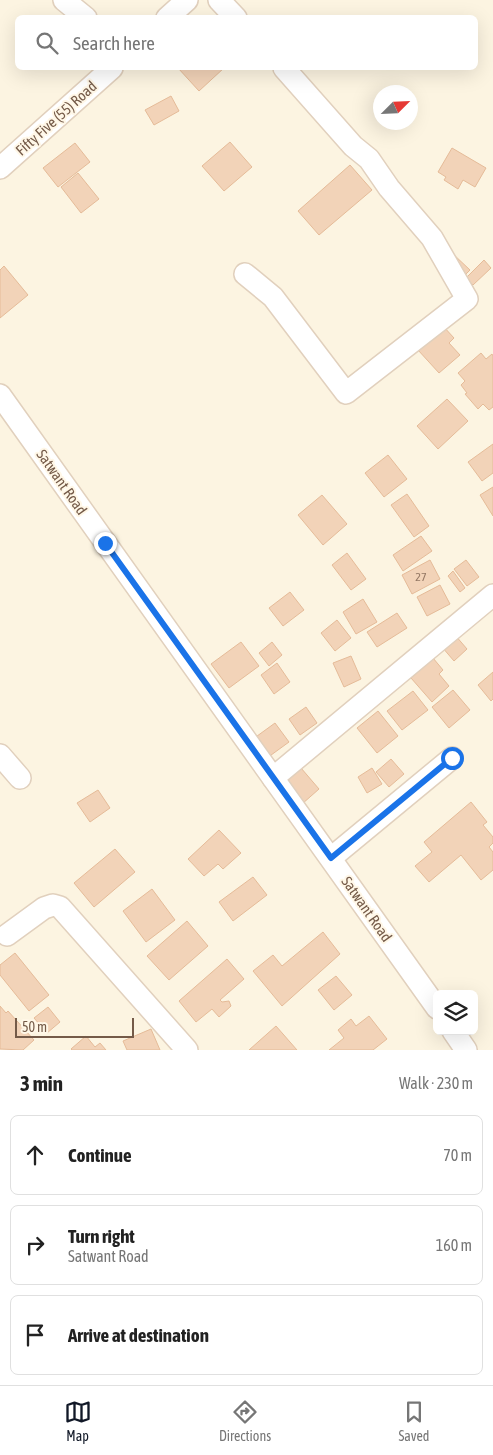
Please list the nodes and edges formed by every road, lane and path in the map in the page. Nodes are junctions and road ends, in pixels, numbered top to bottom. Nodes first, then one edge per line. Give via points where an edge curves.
1 (64, 0) edge
2 (187, 0) edge
3 (219, 0) edge
4 (82, 15) edge
5 (170, 15) edge
6 (233, 15) edge
7 (110, 70) edge
8 (286, 70) edge
9 (0, 168) edge
10 (245, 274) dead end
11 (0, 396) edge
12 (493, 595) edge
13 (0, 755) edge
14 (452, 758) dead end
15 (20, 778) dead end
16 (273, 778) junction
17 (331, 858) junction
18 (8, 935) dead end
19 (433, 1002) edge
20 (456, 1035) edge
21 (187, 1050) edge
22 (466, 1050) edge

1 - 4 street
2 - 5 street
3 - 6 street
7 - 9 street, Fifty Five (55) Road
8 - 10 street via 368,159 432,238 467,299 346,393 273,297
11 - 16 street, Satwant Road
12 - 16 street
13 - 15 street
14 - 17 street
16 - 17 street, Satwant Road
17 - 19 street, Satwant Road
18 - 21 street via 44,908 60,907
20 - 22 street

